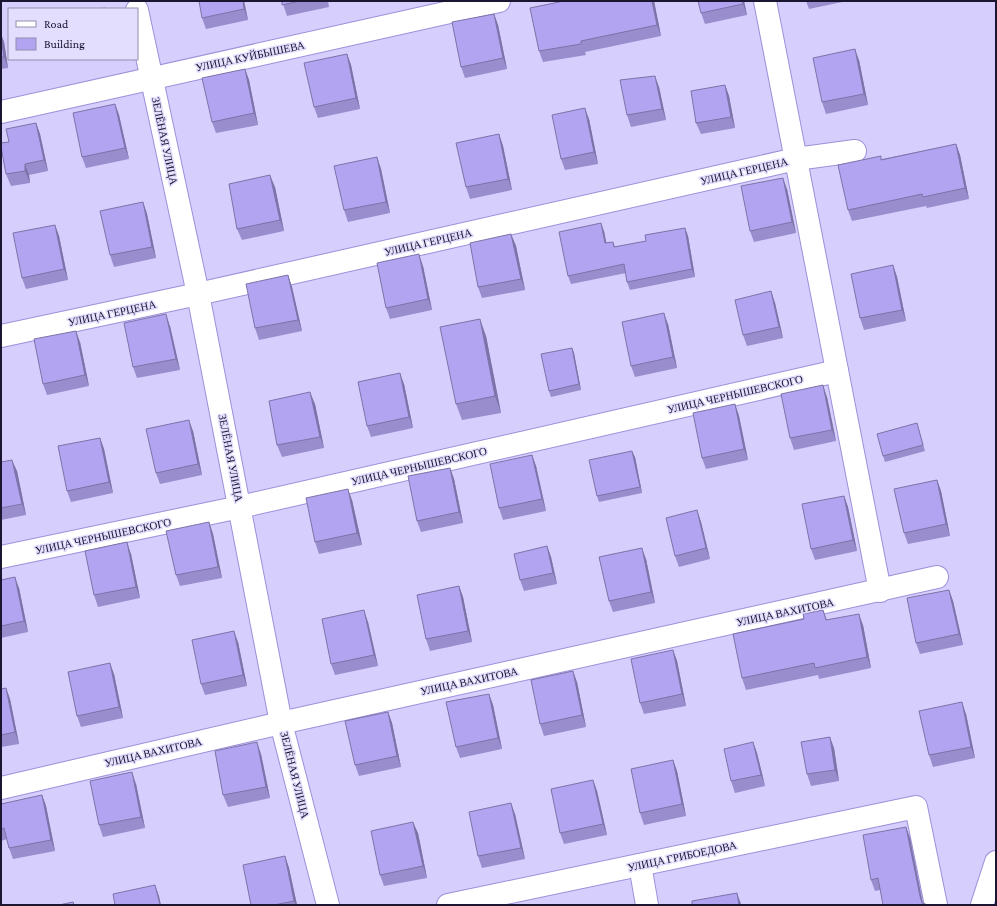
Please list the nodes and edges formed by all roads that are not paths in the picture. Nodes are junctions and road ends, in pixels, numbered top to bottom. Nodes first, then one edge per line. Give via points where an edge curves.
1 (499, 1) edge
2 (765, 1) edge
3 (138, 15) edge
4 (152, 78) junction
5 (1, 112) edge
6 (855, 151) dead end
7 (796, 159) junction
8 (198, 294) junction
9 (1, 336) edge
10 (837, 371) junction
11 (240, 507) junction
12 (1, 557) edge
13 (937, 577) dead end
14 (880, 591) junction
15 (281, 723) junction
16 (1, 788) edge
17 (996, 862) edge
18 (640, 865) junction
19 (328, 905) edge
20 (448, 905) edge
21 (647, 905) edge
22 (936, 905) edge
23 (982, 905) edge

1 - 4 street, УЛИЦА КУЙБЫШЕВА
2 - 7 street
3 - 4 street, ЗЕЛЁНАЯ УЛИЦА
4 - 5 street, УЛИЦА КУЙБЫШЕВА
4 - 8 street, ЗЕЛЁНАЯ УЛИЦА
6 - 7 street, УЛИЦА ГЕРЦЕНА
7 - 8 street, УЛИЦА ГЕРЦЕНА
7 - 10 street
8 - 9 street, УЛИЦА ГЕРЦЕНА
8 - 11 street, ЗЕЛЁНАЯ УЛИЦА
10 - 11 street, УЛИЦА ЧЕРНЫШЕВСКОГО
10 - 14 street
11 - 12 street, УЛИЦА ЧЕРНЫШЕВСКОГО
11 - 15 street, ЗЕЛЁНАЯ УЛИЦА
13 - 14 street, УЛИЦА ВАХИТОВА
14 - 15 street, УЛИЦА ВАХИТОВА
15 - 16 street, УЛИЦА ВАХИТОВА
15 - 19 street, ЗЕЛЁНАЯ УЛИЦА
17 - 23 street
18 - 20 street, УЛИЦА ГРИБОЕДОВА
18 - 21 street
18 - 22 street, УЛИЦА ГРИБОЕДОВА via 916,807

